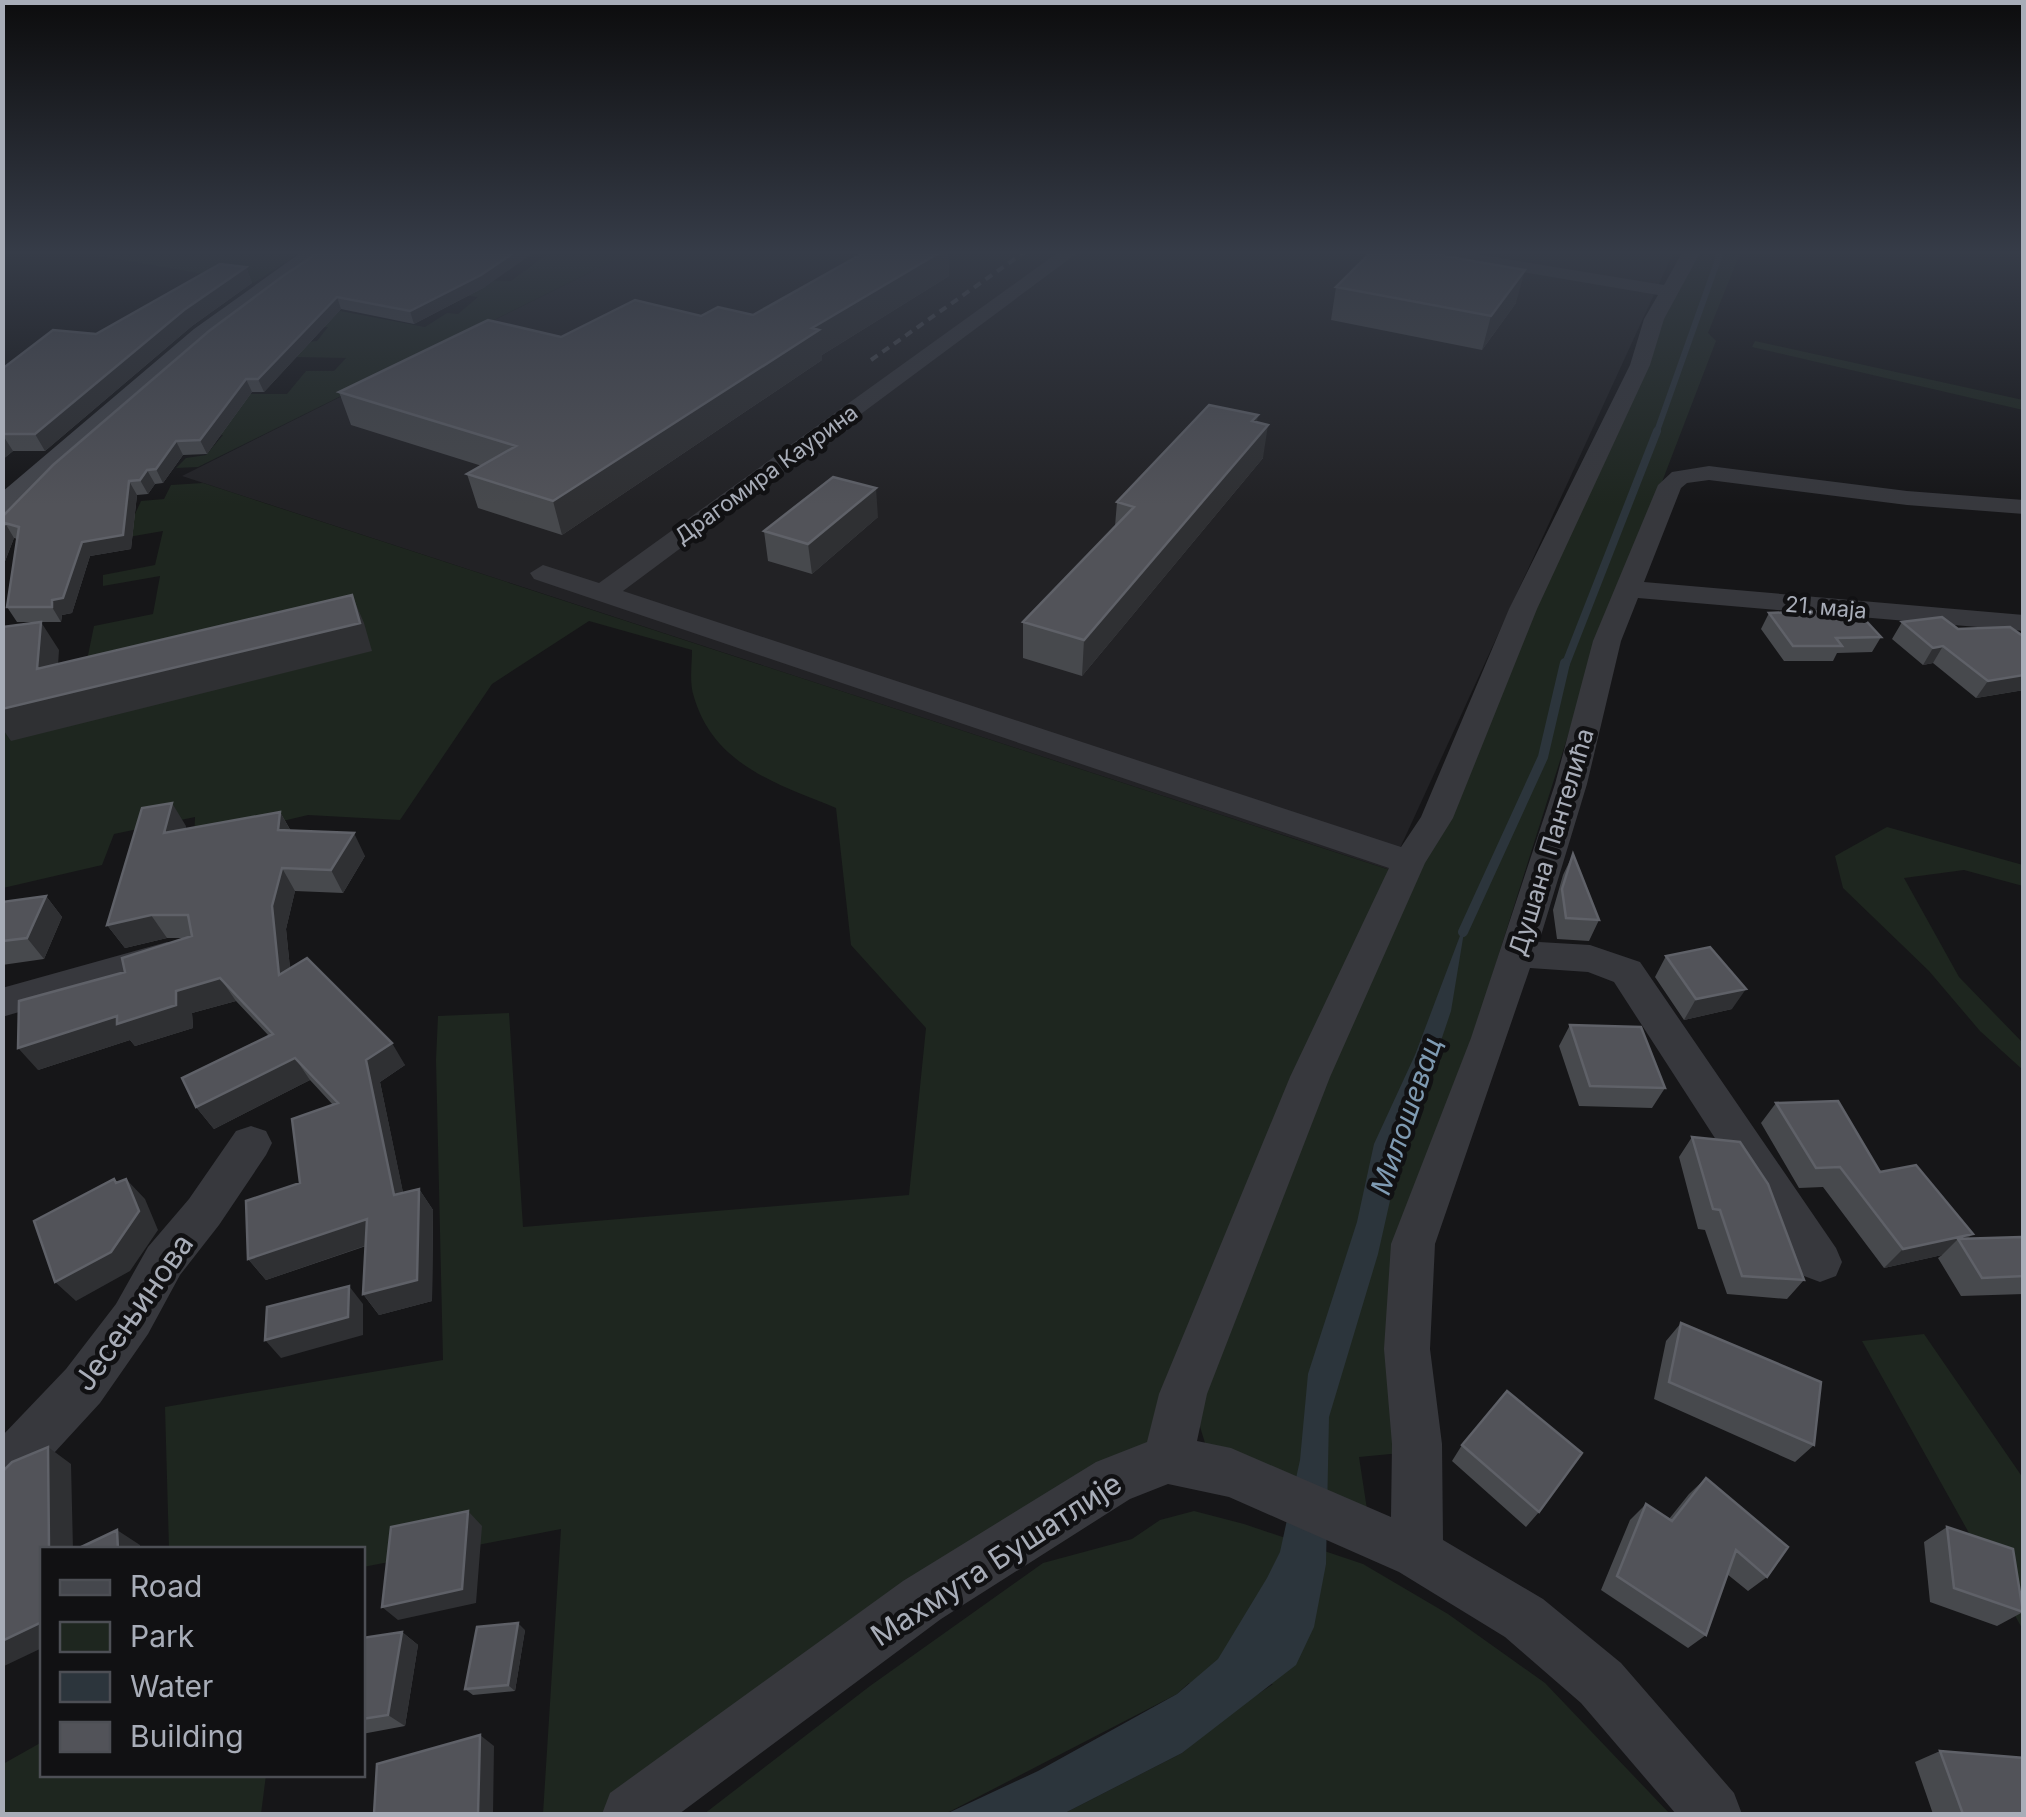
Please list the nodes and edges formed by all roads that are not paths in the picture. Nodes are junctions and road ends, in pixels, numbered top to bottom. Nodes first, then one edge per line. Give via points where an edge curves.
1 (202, 336) edge
2 (955, 336) edge
3 (1651, 336) edge
4 (2024, 508) edge
5 (2, 510) edge
6 (543, 574) dead end
7 (1628, 588) junction
8 (605, 592) junction
9 (2024, 624) edge
10 (1409, 862) junction
11 (1516, 954) junction
12 (168, 955) edge
13 (2, 1003) edge
14 (251, 1143) dead end
15 (1820, 1262) dead end
16 (1168, 1459) junction
17 (2, 1472) edge
18 (1417, 1554) junction
19 (631, 1814) edge
20 (1713, 1814) edge

1 - 5 main road
2 - 8 street, Драгомира Каурина
3 - 10 street via 1523,610 1437,818
4 - 7 street, Душана Пантелића via 1709,473 1680,476 1670,485
6 - 8 street
7 - 9 street, 21. маја
7 - 11 street, Душана Пантелића
8 - 10 street
10 - 16 street via 1217,1302 1183,1394
11 - 15 street via 1590,959 1627,972
11 - 18 street, Душана Пантелића via 1414,1244 1407,1349 1417,1444
12 - 13 street
14 - 17 street, Јесењинова via 164,1260 84,1386
16 - 18 street via 1230,1473
16 - 19 street, Махмута Бушатлије via 1114,1480 922,1600
18 - 20 street via 1524,1618 1601,1684

